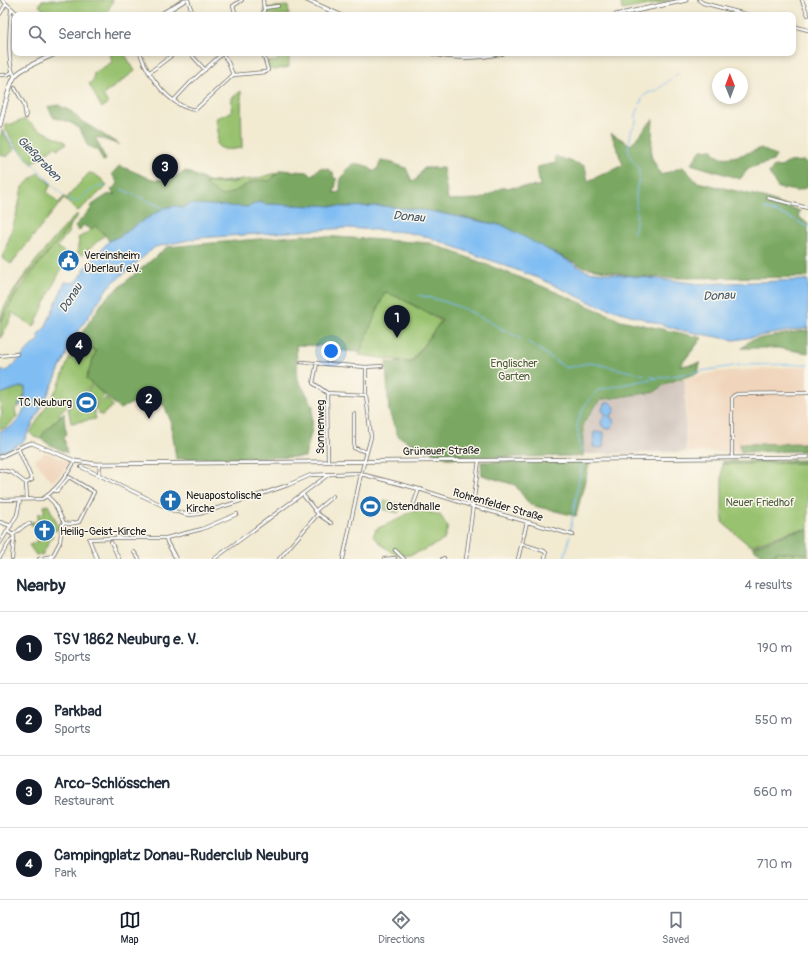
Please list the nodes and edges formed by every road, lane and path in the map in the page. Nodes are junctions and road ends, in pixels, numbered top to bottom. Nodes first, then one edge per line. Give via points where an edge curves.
1 (185, 0) edge
2 (188, 0) edge
3 (242, 0) edge
4 (263, 0) edge
5 (307, 0) edge
6 (686, 0) edge
7 (699, 0) edge
8 (802, 0) edge
9 (4, 1) edge
10 (278, 6) dead end
11 (264, 8) junction
12 (11, 10) junction
13 (14, 12) edge
14 (165, 12) edge
15 (191, 12) edge
16 (235, 12) edge
17 (263, 12) edge
18 (333, 12) edge
19 (630, 12) edge
20 (738, 12) edge
21 (0, 14) edge
22 (808, 15) edge
23 (796, 27) edge
24 (808, 30) edge
25 (52, 56) edge
26 (141, 56) edge
27 (171, 56) edge
28 (193, 56) edge
29 (219, 56) edge
30 (224, 56) edge
31 (264, 56) edge
32 (450, 56) edge
33 (487, 56) edge
34 (205, 70) junction
35 (150, 72) junction
36 (13, 74) junction
37 (0, 75) edge
38 (233, 76) junction
39 (15, 88) dead end
40 (174, 100) junction
41 (26, 117) dead end
42 (0, 126) edge
43 (768, 198) dead end
44 (808, 208) edge
45 (17, 354) dead end
46 (0, 356) edge
47 (301, 362) dead end
48 (317, 363) junction
49 (382, 366) dead end
50 (366, 367) junction
51 (327, 393) junction
52 (808, 393) edge
53 (366, 395) junction
54 (354, 414) dead end
55 (18, 448) junction
56 (367, 452) junction
57 (0, 457) edge
58 (808, 457) edge
59 (732, 458) junction
60 (478, 460) junction
61 (328, 461) junction
62 (365, 461) junction
63 (75, 462) junction
64 (100, 464) junction
65 (82, 467) dead end
66 (0, 470) edge
67 (361, 474) junction
68 (99, 475) junction
69 (328, 475) junction
70 (26, 484) junction
71 (420, 489) junction
72 (53, 490) junction
73 (303, 495) junction
74 (47, 496) junction
75 (333, 496) dead end
76 (0, 500) edge
77 (20, 500) junction
78 (27, 500) junction
79 (414, 503) dead end
80 (472, 506) junction
81 (315, 511) junction
82 (237, 514) dead end
83 (318, 514) junction
84 (0, 522) edge
85 (527, 522) junction
86 (64, 523) junction
87 (331, 523) dead end
88 (30, 524) dead end
89 (11, 526) junction
90 (7, 531) junction
91 (573, 535) dead end
92 (13, 537) junction
93 (166, 538) junction
94 (111, 542) dead end
95 (0, 543) edge
96 (522, 544) junction
97 (395, 550) dead end
98 (134, 552) dead end
99 (0, 557) edge
100 (51, 558) edge
101 (395, 558) edge
102 (12, 559) edge
103 (39, 559) edge
104 (97, 559) edge
105 (119, 559) edge
106 (139, 559) edge
107 (176, 559) edge
108 (214, 559) edge
109 (279, 559) edge
110 (343, 559) edge
111 (384, 559) edge
112 (404, 559) edge
113 (466, 559) edge
114 (518, 559) edge
115 (545, 559) edge

1 - 14 main road
2 - 15 street
3 - 16 street via 233,6
4 - 11 street
5 - 18 main road
6 - 19 main road
7 - 20 street
8 - 22 street
9 - 12 street
9 - 21 street
10 - 11 street
11 - 17 street
12 - 13 street
12 - 36 street via 10,68
23 - 24 street
25 - 36 main road
26 - 35 street
27 - 35 street
28 - 34 street
29 - 34 street
30 - 38 street
31 - 38 street via 268,67 266,72
32 - 33 main road
34 - 40 street
35 - 40 street via 157,84
36 - 37 street
36 - 42 main road
38 - 40 street via 195,110
39 - 41 street via 24,104
43 - 44 street
45 - 46 street
47 - 48 street
48 - 50 street
48 - 51 street via 313,383
49 - 50 street
50 - 53 street
51 - 53 street
51 - 61 street, Sonnenweg
52 - 59 street via 733,396
53 - 56 street via 371,429
54 - 56 street via 354,448
55 - 57 street, Grünauer Straße
55 - 63 street, Grünauer Straße via 32,443
55 - 70 street via 32,480
56 - 62 street
58 - 59 street, Grünauer Straße
59 - 60 street, Grünauer Straße
60 - 62 street, Grünauer Straße
60 - 80 street
61 - 62 street, Grünauer Straße
61 - 64 street, Grünauer Straße
62 - 67 street
63 - 64 street, Grünauer Straße
63 - 72 street
64 - 68 street
65 - 68 street, Rohrenfelder Straße
66 - 70 street via 11,472
67 - 69 street, Rohrenfelder Straße
67 - 71 street, Rohrenfelder Straße
67 - 110 street
68 - 69 street, Rohrenfelder Straße via 174,511 189,515 288,485 311,475
69 - 73 street
70 - 78 street
71 - 79 street
71 - 80 street, Rohrenfelder Straße
72 - 74 street
72 - 86 street via 57,491 68,477 94,492 79,522
73 - 81 street
73 - 108 street
74 - 78 street
74 - 86 street via 54,503
75 - 81 street
76 - 77 street
77 - 78 street
77 - 89 street via 17,515
80 - 85 street, Rohrenfelder Straße
80 - 113 street
81 - 83 street
82 - 93 street via 202,529
83 - 87 street
83 - 109 street
84 - 89 street
85 - 91 street, Rohrenfelder Straße
85 - 96 street
86 - 100 street via 60,542
88 - 92 street via 25,525
89 - 90 street
90 - 92 street
90 - 95 street
92 - 99 street
92 - 102 street
93 - 104 street via 89,539
93 - 107 street
94 - 105 street
96 - 114 street
96 - 115 street via 544,551
97 - 112 street
98 - 106 street
100 - 103 street
101 - 111 street

